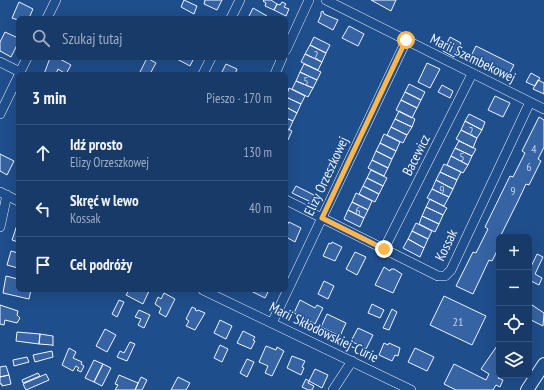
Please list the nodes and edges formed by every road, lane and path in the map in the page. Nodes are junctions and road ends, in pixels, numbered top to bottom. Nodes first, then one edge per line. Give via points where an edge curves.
1 (56, 0) edge
2 (240, 0) edge
3 (309, 0) edge
4 (326, 0) edge
5 (339, 3) edge
6 (48, 16) edge
7 (232, 16) edge
8 (406, 40) junction
9 (288, 46) edge
10 (27, 60) edge
11 (210, 60) edge
12 (281, 60) edge
13 (0, 62) edge
14 (16, 72) edge
15 (20, 72) edge
16 (204, 72) edge
17 (276, 72) edge
18 (472, 74) junction
19 (16, 80) edge
20 (530, 102) junction
21 (544, 109) edge
22 (0, 114) edge
23 (3, 193) edge
24 (16, 199) edge
25 (288, 201) edge
26 (322, 218) junction
27 (0, 227) edge
28 (384, 249) junction
29 (288, 289) edge
30 (207, 292) edge
31 (287, 292) edge
32 (272, 323) junction
33 (352, 361) junction
34 (544, 364) edge
35 (333, 390) edge
36 (411, 390) edge
37 (527, 390) edge

1 - 6 street
2 - 7 street
3 - 9 street
4 - 5 street, Marii Szembekowej
5 - 8 street, Marii Szembekowej
8 - 18 street, Marii Szembekowej
8 - 26 street, Elizy Orzeszkowej
10 - 15 street
11 - 16 street
12 - 17 street
13 - 14 street
18 - 20 street, Marii Szembekowej
18 - 28 street, Bacewicz
19 - 22 street
20 - 21 street, Marii Szembekowej
20 - 28 street, Kossak via 445,276 438,276
23 - 24 street
23 - 27 street
25 - 26 street, Kossak
26 - 28 street, Kossak
26 - 29 street, Elizy Orzeszkowej
30 - 32 street, Marii Skłodowskiej-Curie
31 - 32 street, Elizy Orzeszkowej
32 - 33 street, Marii Skłodowskiej-Curie
33 - 35 street
33 - 36 street, Marii Skłodowskiej-Curie
34 - 37 street

